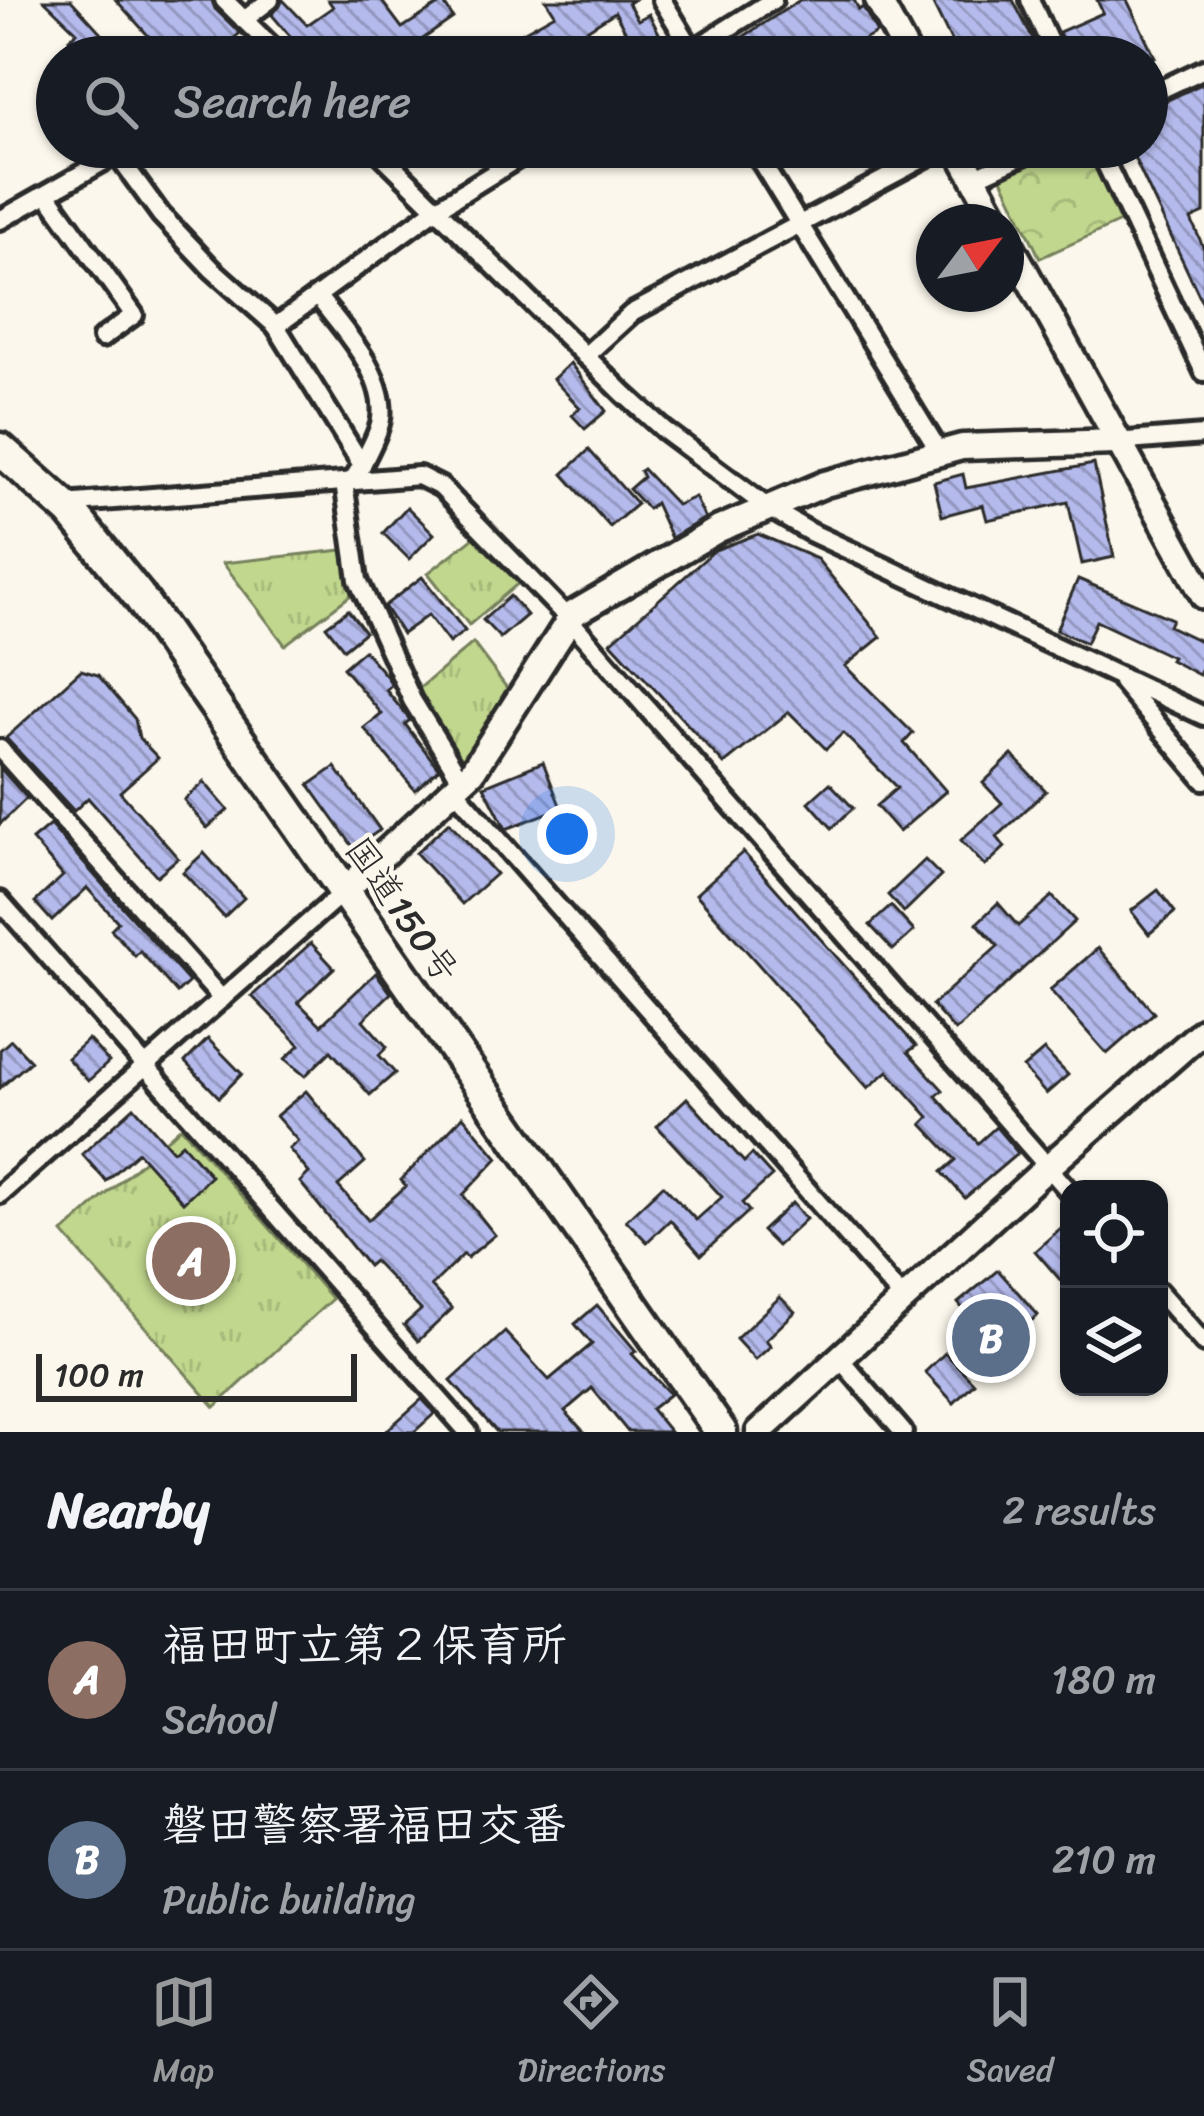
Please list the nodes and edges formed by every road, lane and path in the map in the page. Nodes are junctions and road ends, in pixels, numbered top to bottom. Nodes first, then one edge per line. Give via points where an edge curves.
1 (224, 0) edge
2 (270, 0) edge
3 (662, 0) edge
4 (773, 0) edge
5 (878, 0) edge
6 (1030, 0) edge
7 (244, 20) junction
8 (261, 36) edge
9 (680, 36) edge
10 (719, 36) edge
11 (898, 36) edge
12 (1046, 36) edge
13 (1204, 69) edge
14 (1168, 86) edge
15 (93, 168) edge
16 (133, 168) edge
17 (395, 168) edge
18 (502, 168) edge
19 (765, 168) edge
20 (905, 168) edge
21 (969, 168) edge
22 (996, 168) edge
23 (1108, 168) edge
24 (974, 178) junction
25 (47, 194) junction
26 (988, 204) edge
27 (436, 209) junction
28 (1, 218) edge
29 (799, 223) junction
30 (1024, 271) edge
31 (319, 298) junction
32 (276, 326) junction
33 (102, 338) dead end
34 (585, 356) junction
35 (1204, 372) edge
36 (1204, 436) edge
37 (1115, 442) junction
38 (0, 449) edge
39 (939, 451) junction
40 (362, 465) junction
41 (348, 481) junction
42 (63, 504) junction
43 (767, 507) junction
44 (1204, 596) edge
45 (569, 619) junction
46 (1118, 677) junction
47 (1204, 716) edge
48 (0, 748) edge
49 (1204, 779) edge
50 (458, 785) junction
51 (342, 892) junction
52 (0, 901) edge
53 (222, 998) junction
54 (1204, 1030) edge
55 (145, 1066) junction
56 (1048, 1167) junction
57 (1060, 1181) edge
58 (3, 1184) edge
59 (904, 1300) junction
60 (1168, 1302) edge
61 (1204, 1343) edge
62 (840, 1359) junction
63 (468, 1432) edge
64 (721, 1432) edge
65 (759, 1432) edge
66 (903, 1432) edge

1 - 7 street
2 - 7 street
3 - 9 street
4 - 10 street
5 - 11 street
6 - 12 street
7 - 8 street
13 - 14 street
15 - 25 street
16 - 32 street via 161,215
17 - 27 street
18 - 27 street
19 - 29 street
20 - 29 street
21 - 24 street
22 - 24 street
23 - 35 street
24 - 26 street
25 - 28 street
25 - 33 street via 134,315
27 - 31 street
27 - 34 street
29 - 34 street via 632,313
29 - 39 street
30 - 37 street
31 - 32 street
31 - 40 street via 379,394 381,419
32 - 40 street
34 - 43 street via 664,430
36 - 37 street
37 - 39 street
37 - 44 street
38 - 42 highway, 国道150号
39 - 43 street
40 - 41 street
41 - 42 street
41 - 45 street via 419,476 441,488
41 - 50 street via 358,580
42 - 51 highway, 国道150号 via 137,595
43 - 45 street
43 - 46 street
45 - 50 street
45 - 56 street
46 - 47 street
46 - 49 street
48 - 53 street
50 - 51 street
50 - 59 street
51 - 53 street
51 - 64 highway, 国道150号
52 - 55 street
53 - 55 street
54 - 56 street
55 - 58 street
55 - 63 street
56 - 57 street
56 - 59 street
59 - 62 street
60 - 61 street
62 - 65 street
62 - 66 street

